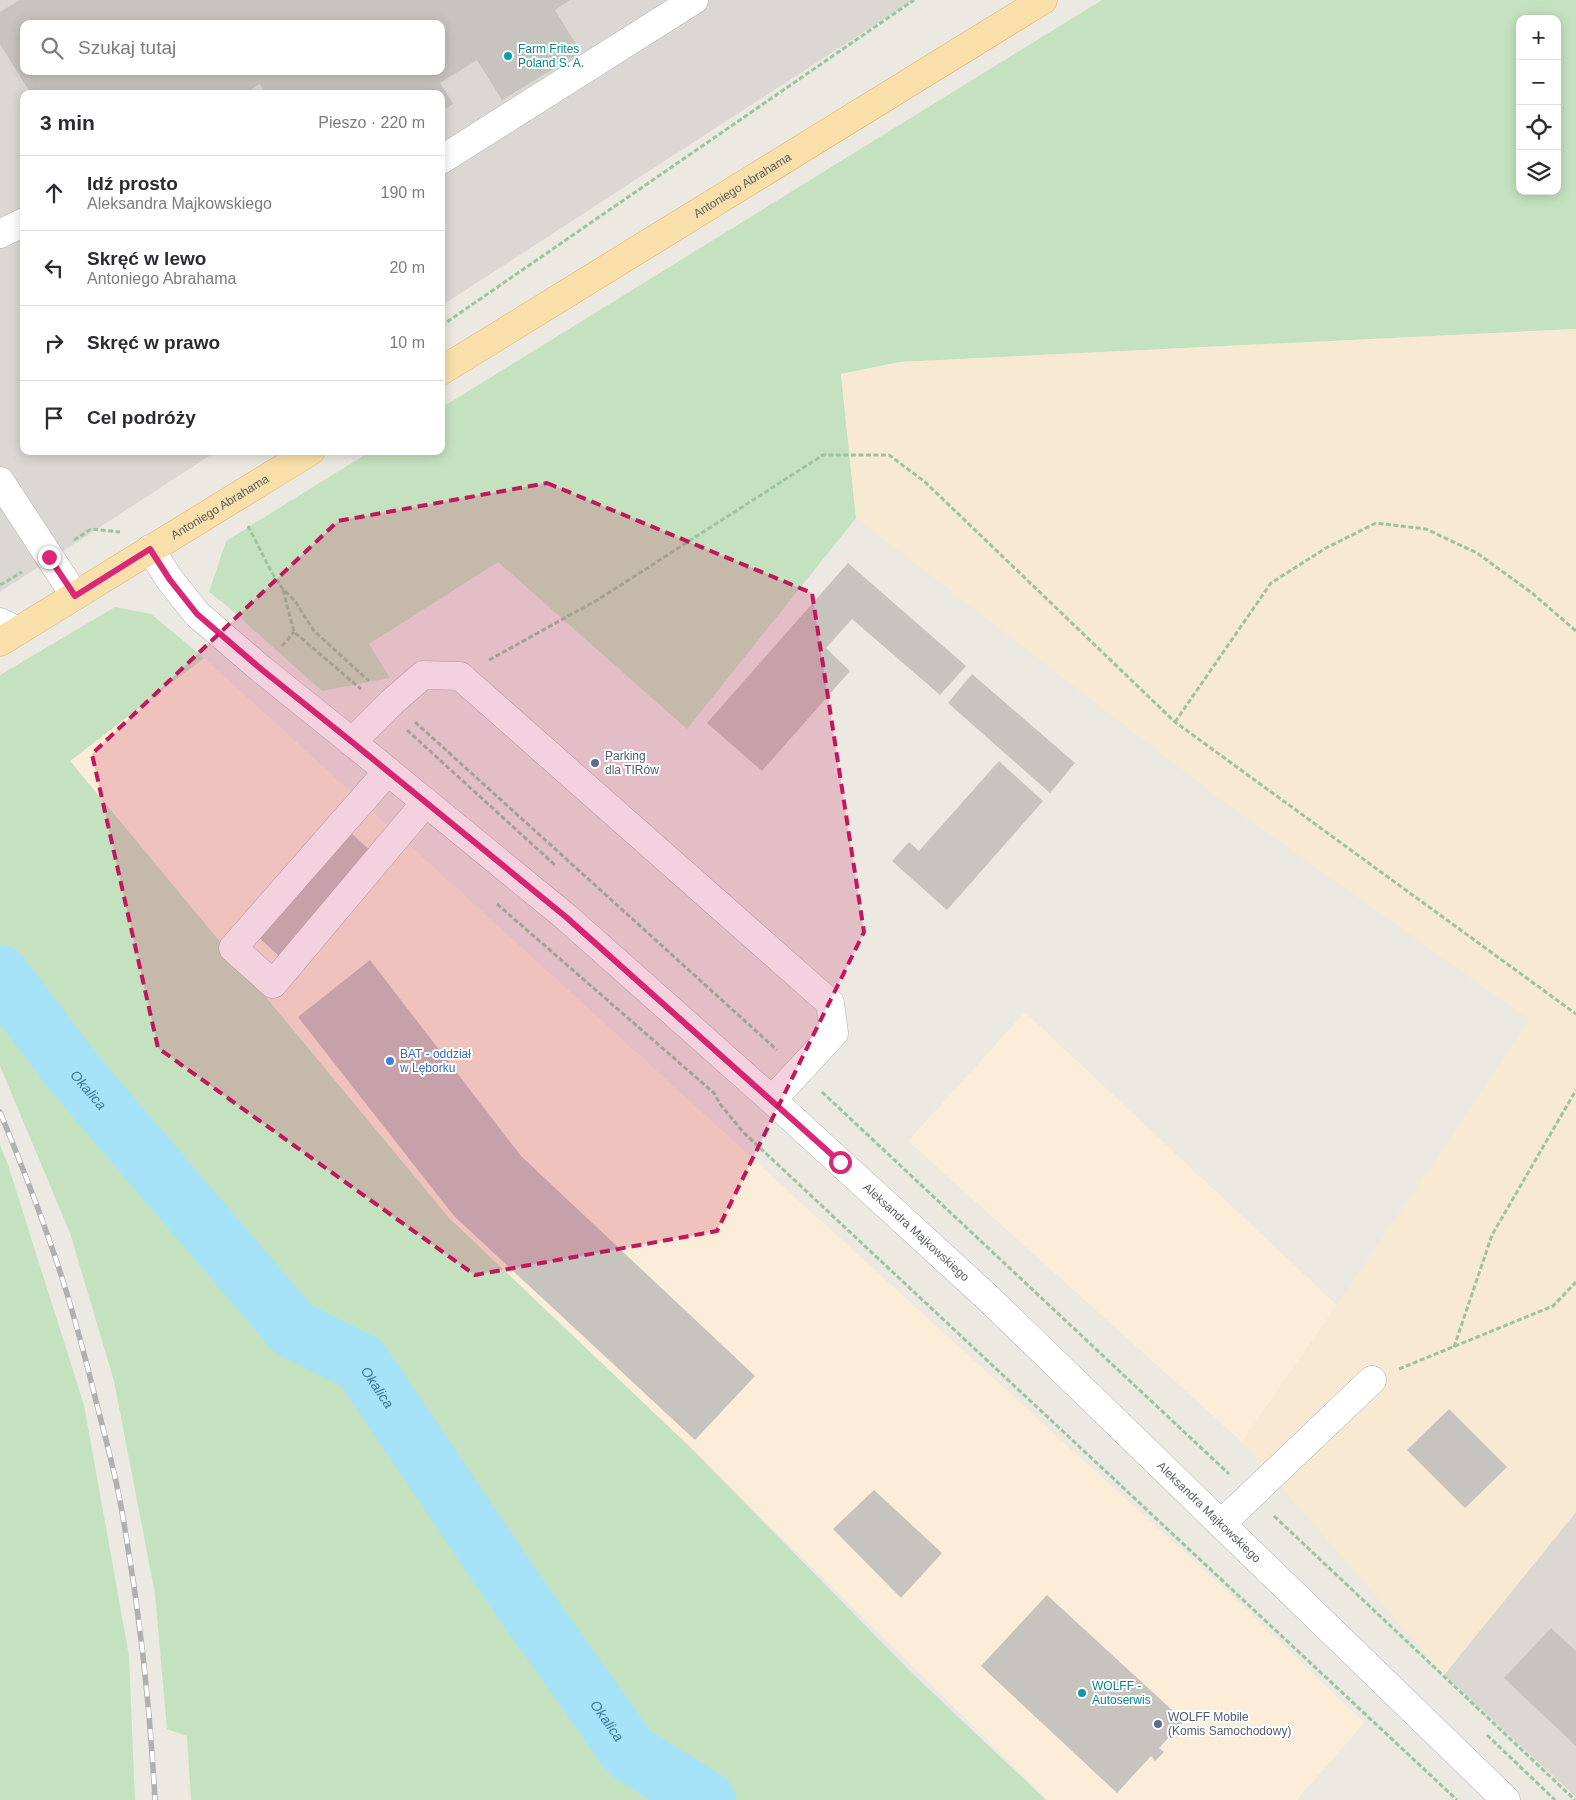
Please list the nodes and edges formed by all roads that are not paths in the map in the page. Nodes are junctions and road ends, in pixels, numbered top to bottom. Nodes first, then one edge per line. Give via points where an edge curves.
1 (694, 0) edge
2 (1043, 0) edge
3 (445, 157) edge
4 (20, 224) edge
5 (0, 234) edge
6 (445, 369) edge
7 (305, 455) edge
8 (0, 481) edge
9 (150, 549) junction
10 (75, 596) junction
11 (6, 631) edge
12 (352, 742) junction
13 (388, 771) junction
14 (426, 802) junction
15 (772, 1100) junction
16 (1372, 1380) road end
17 (1221, 1524) junction
18 (1506, 1800) edge

1 - 3 street
2 - 6 main road, Antoniego Abrahama
4 - 5 street
7 - 9 main road, Antoniego Abrahama
8 - 10 street
9 - 10 main road, Antoniego Abrahama
9 - 12 street, Aleksandra Majkowskiego via 197,614
10 - 11 main road, Antoniego Abrahama
12 - 13 street, Aleksandra Majkowskiego
12 - 15 street via 423,675 460,676 830,1002 834,1033
13 - 14 street, Aleksandra Majkowskiego
13 - 14 street via 232,948 273,984
14 - 15 street, Aleksandra Majkowskiego via 566,917
15 - 17 street, Aleksandra Majkowskiego via 987,1297
16 - 17 street
17 - 18 street, Aleksandra Majkowskiego

